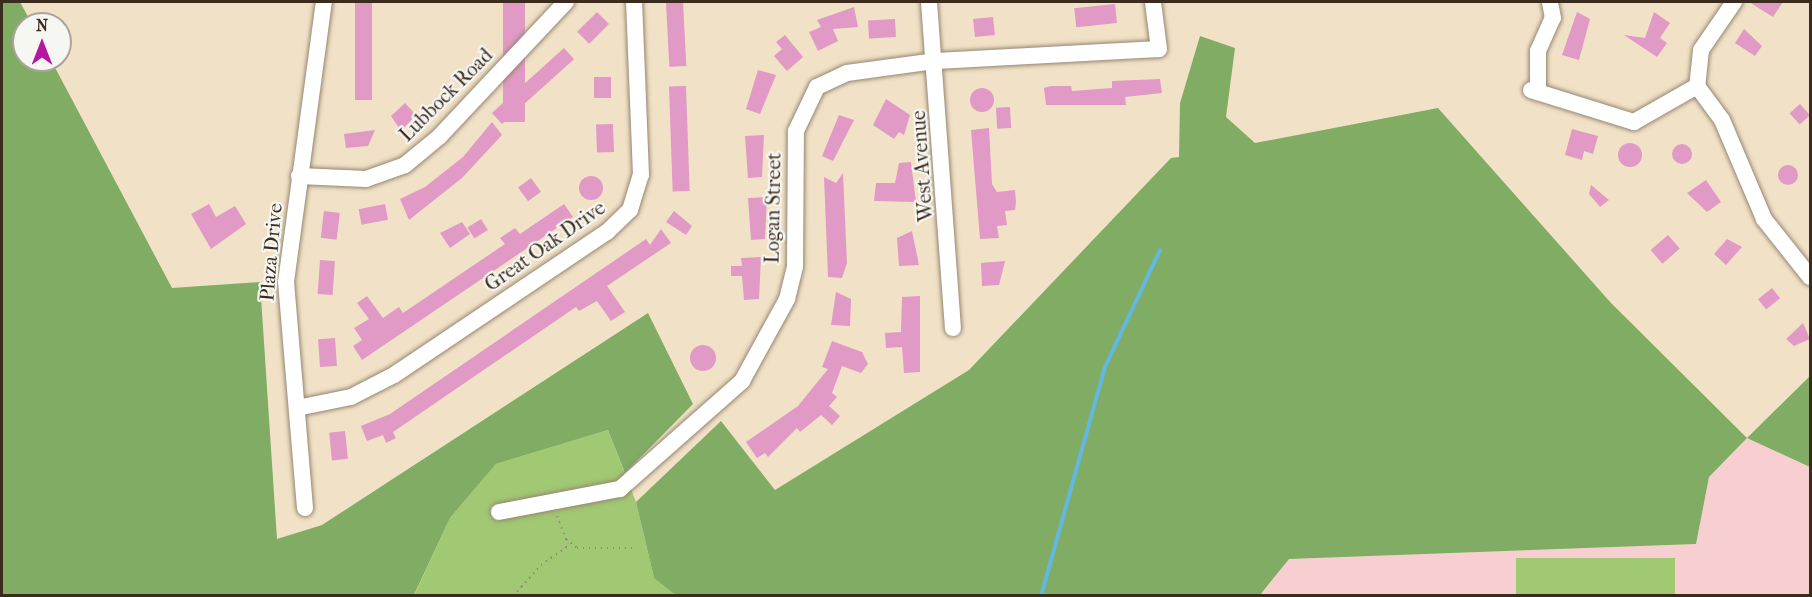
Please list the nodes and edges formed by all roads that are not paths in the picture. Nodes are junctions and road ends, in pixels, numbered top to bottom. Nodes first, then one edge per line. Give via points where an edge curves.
1 (324, 2) edge
2 (567, 2) edge
3 (634, 2) edge
4 (929, 2) edge
5 (1153, 2) edge
6 (1550, 2) edge
7 (1734, 2) edge
8 (936, 61) junction
9 (1697, 86) junction
10 (299, 176) junction
11 (1810, 277) edge
12 (953, 328) dead end
13 (297, 408) junction
14 (305, 508) dead end
15 (499, 512) dead end

1 - 10 street, Plaza Drive
2 - 10 street, Lubbock Road via 440,136 405,165 366,179
3 - 13 street, Great Oak Drive via 641,175 630,210 607,232 394,375 351,397
4 - 8 street, West Avenue
5 - 8 street, Logan Street via 1159,49
6 - 9 street via 1553,18 1538,51 1534,91 1634,122
7 - 9 street via 1701,50
8 - 12 street, West Avenue
8 - 15 street, Logan Street via 847,73 811,93 795,141 795,266 787,299 758,357 723,401 636,481 606,494 554,498
9 - 11 street via 1722,120 1764,219
10 - 13 street, Plaza Drive via 286,282 289,362
13 - 14 street, Plaza Drive

